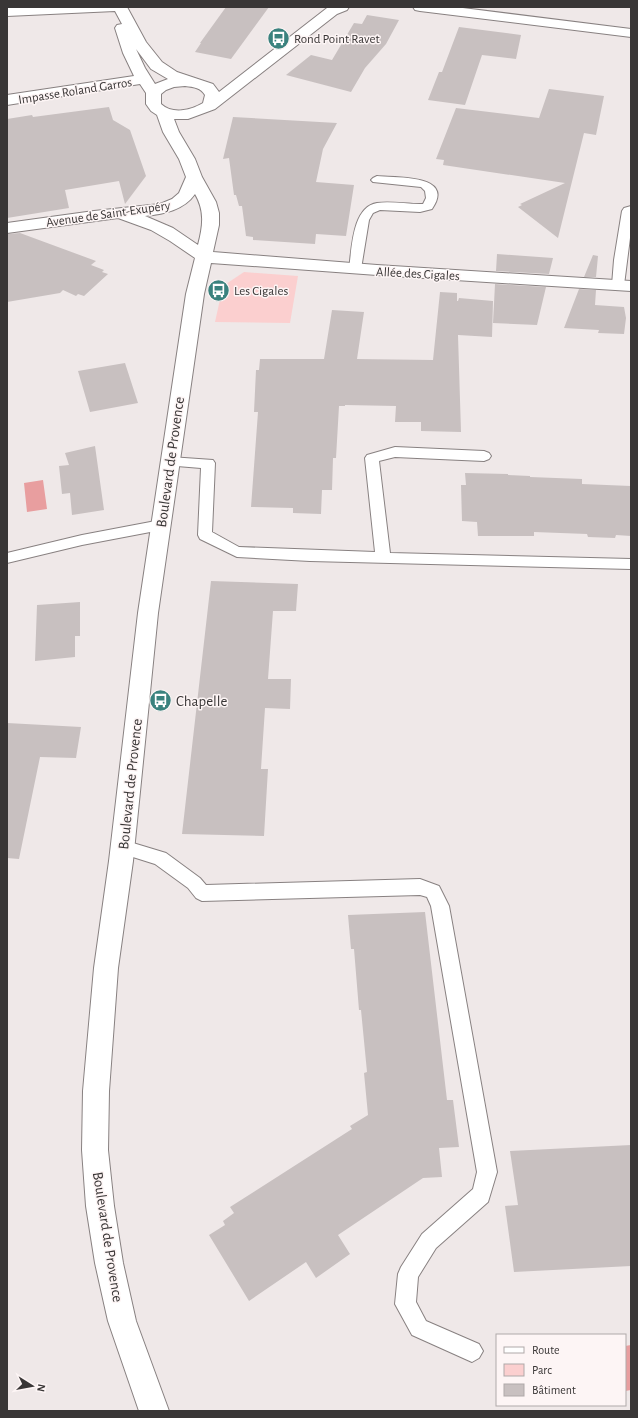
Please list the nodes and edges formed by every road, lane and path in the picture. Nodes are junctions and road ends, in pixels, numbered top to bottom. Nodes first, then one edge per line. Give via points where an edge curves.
1 (120, 7) edge
2 (342, 7) edge
3 (420, 7) edge
4 (7, 12) edge
5 (631, 32) edge
6 (258, 69) junction
7 (143, 79) junction
8 (186, 81) junction
9 (202, 84) junction
10 (154, 93) junction
11 (7, 100) edge
12 (204, 109) junction
13 (164, 112) junction
14 (187, 159) junction
15 (194, 177) junction
16 (378, 180) dead end
17 (631, 210) edge
18 (112, 214) junction
19 (7, 228) edge
20 (204, 257) junction
21 (354, 269) junction
22 (625, 286) edge
23 (484, 456) dead end
24 (170, 462) junction
25 (161, 525) junction
26 (7, 558) edge
27 (383, 558) junction
28 (631, 564) edge
29 (123, 847) junction
30 (472, 1351) dead end
31 (154, 1411) edge

1 - 4 street
1 - 7 street via 131,58
1 - 8 street via 154,64
2 - 6 street via 332,11
3 - 5 street
6 - 9 street
6 - 12 street
7 - 10 street
7 - 11 street, Impasse Roland Garros
8 - 9 street
8 - 10 street via 167,84
9 - 12 street via 213,94 213,100
10 - 13 street via 153,104
12 - 13 street via 187,115
12 - 14 street via 192,121
13 - 14 street, Boulevard de Provence via 171,132
14 - 15 street, Boulevard de Provence
15 - 18 street, Avenue de Saint-Exupéry via 191,190 173,205
15 - 20 street, Boulevard de Provence via 211,213
16 - 21 lane via 424,184 431,190 432,198 428,206 420,208 378,206 368,211 363,220
17 - 22 lane via 628,211 620,260
18 - 19 street, Avenue de Saint-Exupéry
18 - 20 street via 136,218 157,226 176,236
20 - 21 street, Allée des Cigales
20 - 24 street, Boulevard de Provence via 195,294
21 - 22 street, Allée des Cigales
23 - 27 lane via 396,452 372,458
24 - 25 street, Boulevard de Provence
24 - 27 lane via 208,464 205,535 237,552
25 - 26 lane
25 - 29 street, Boulevard de Provence via 148,613
27 - 28 lane
29 - 30 lane via 160,858 194,883 202,893 420,887 433,891 440,906 487,1172 481,1195 429,1241 408,1274 405,1304 419,1328
29 - 31 street, Boulevard de Provence via 106,968 96,1091 95,1150 100,1206 122,1321

